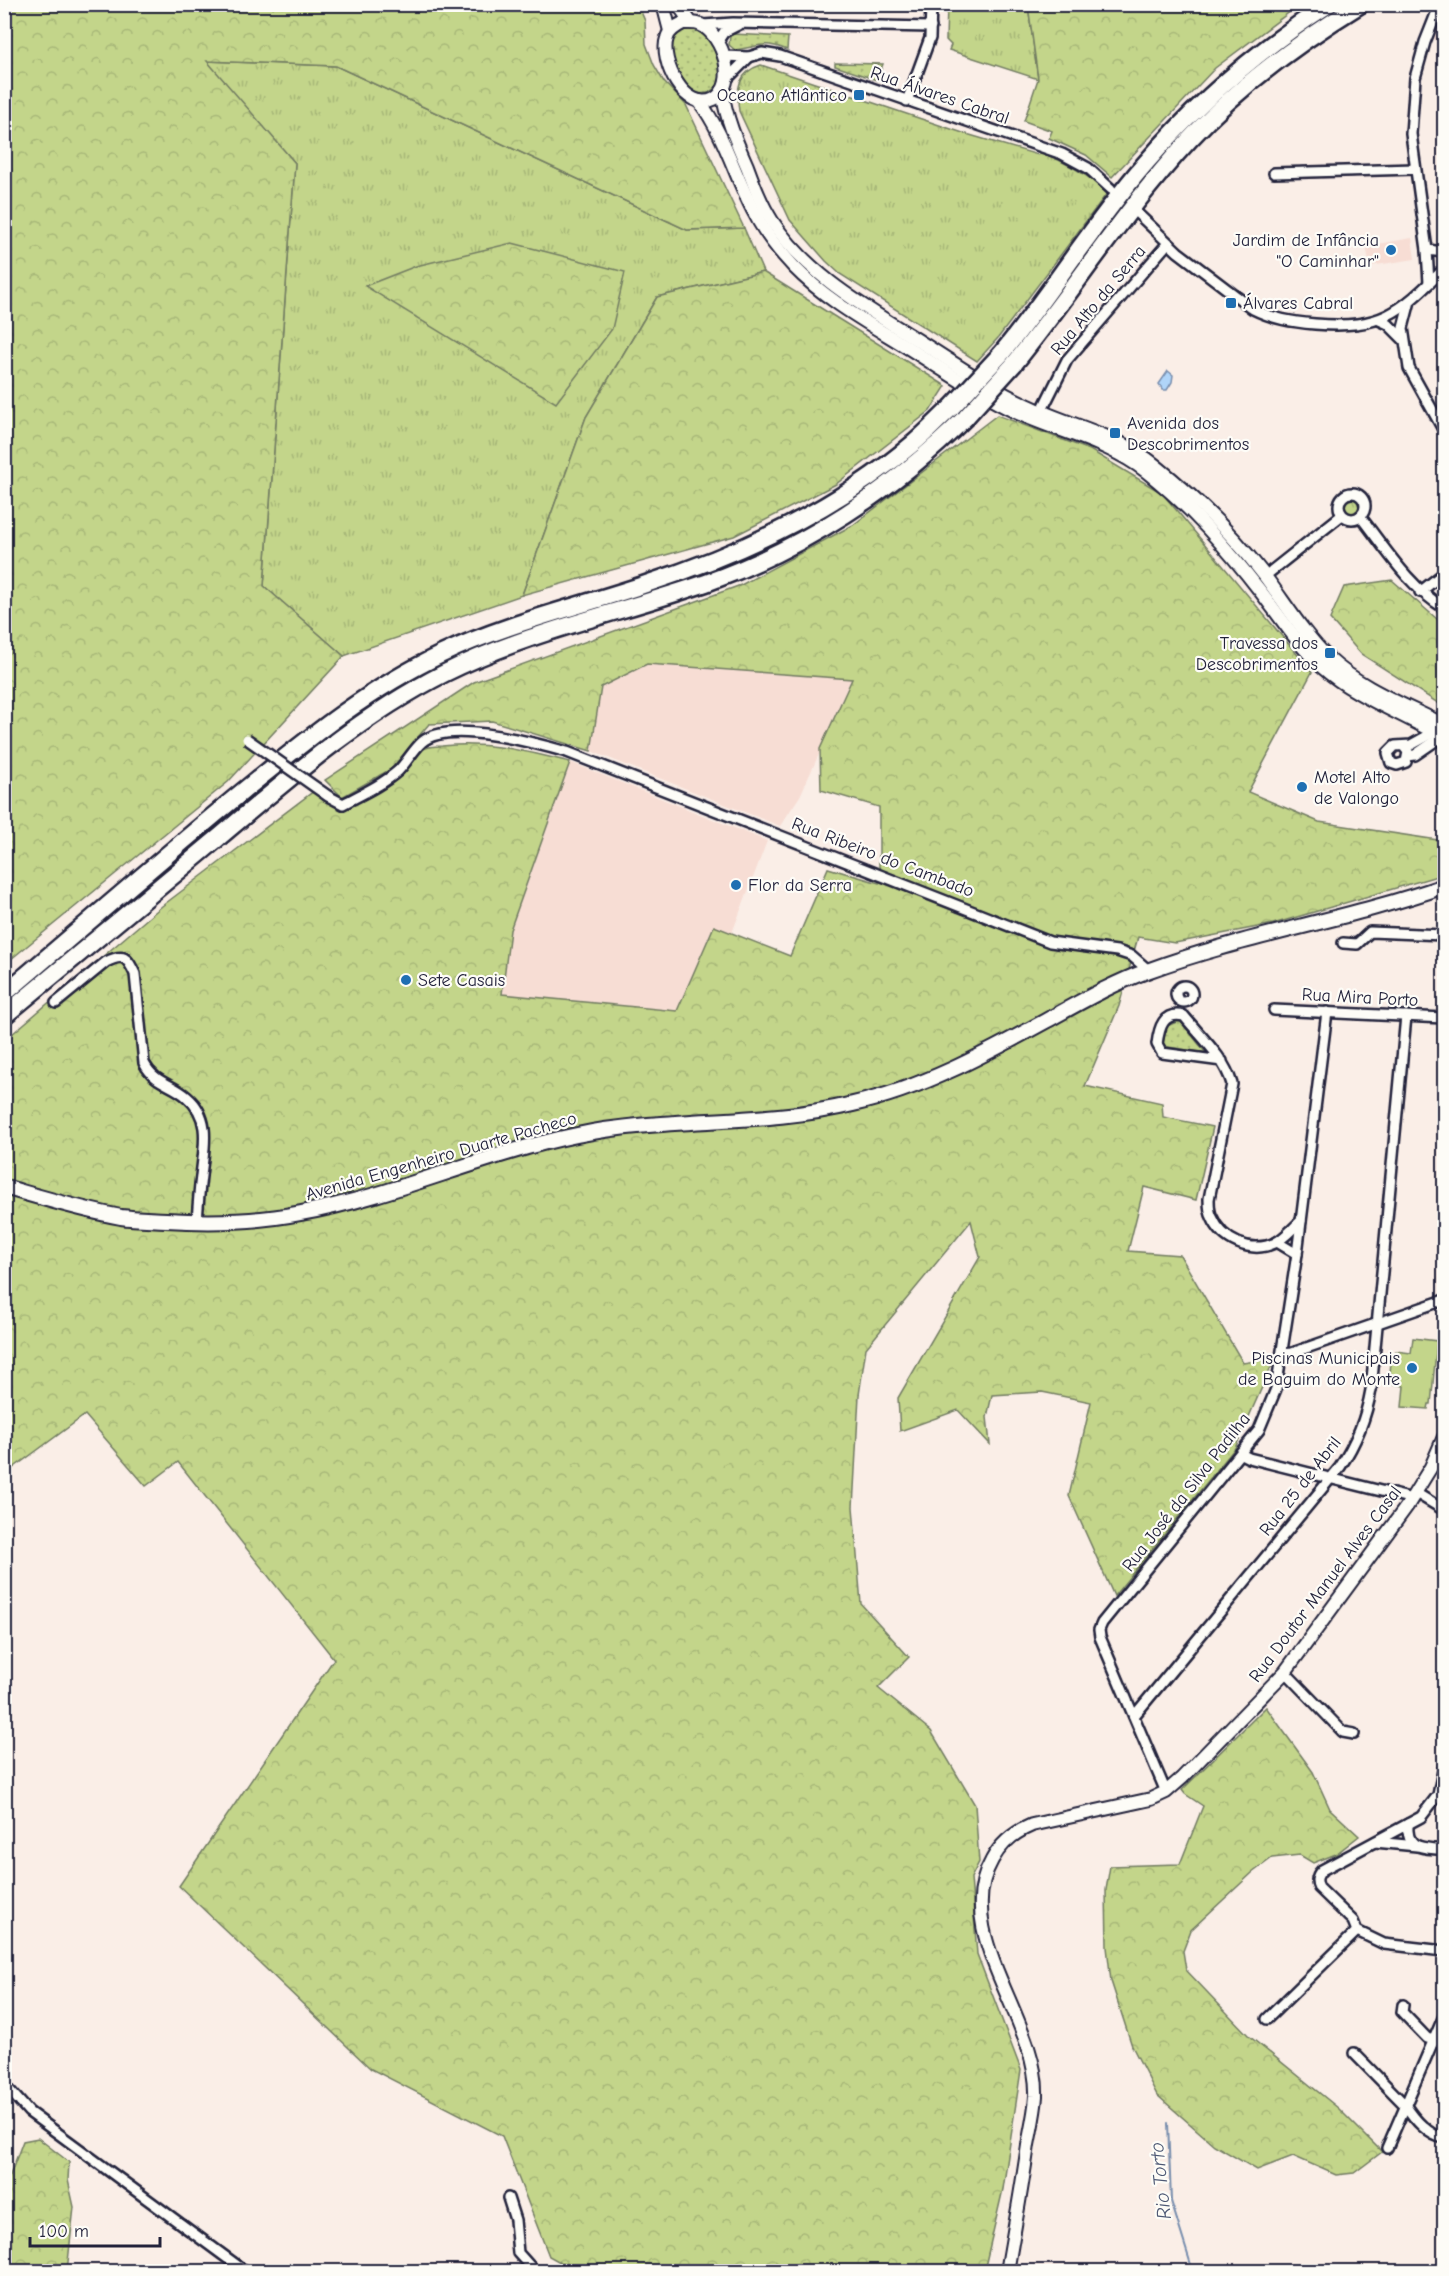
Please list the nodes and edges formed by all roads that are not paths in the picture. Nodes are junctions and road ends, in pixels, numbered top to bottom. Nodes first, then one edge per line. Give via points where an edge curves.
1 (663, 4) edge
2 (678, 4) edge
3 (932, 4) edge
4 (1329, 4) edge
5 (1360, 4) edge
6 (1440, 4) edge
7 (697, 24) junction
8 (740, 24) junction
9 (931, 27) junction
10 (670, 31) junction
11 (717, 42) junction
12 (723, 56) junction
13 (749, 57) junction
14 (728, 78) junction
15 (722, 91) junction
16 (699, 101) junction
17 (907, 101) junction
18 (1415, 169) junction
19 (1274, 173) dead end
20 (1111, 189) dead end
21 (1137, 214) dead end
22 (1168, 243) junction
23 (1427, 250) junction
24 (1444, 252) edge
25 (1444, 269) edge
26 (1430, 283) junction
27 (1410, 301) junction
28 (1378, 320) junction
29 (1403, 339) junction
30 (1007, 359) junction
31 (1039, 416) junction
32 (1444, 431) edge
33 (1342, 515) junction
34 (1360, 516) junction
35 (1444, 573) edge
36 (1246, 574) junction
37 (1265, 576) junction
38 (1420, 592) junction
39 (1262, 593) junction
40 (1444, 608) edge
41 (1420, 724) junction
42 (1443, 732) edge
43 (248, 739) dead end
44 (1423, 740) junction
45 (1444, 886) edge
46 (1444, 935) edge
47 (1344, 943) dead end
48 (1148, 970) junction
49 (4, 994) edge
50 (56, 1003) dead end
51 (1185, 1003) dead end
52 (1275, 1010) dead end
53 (1327, 1012) junction
54 (4, 1016) edge
55 (1184, 1016) junction
56 (1406, 1016) junction
57 (1444, 1018) edge
58 (1222, 1061) junction
59 (4, 1187) edge
60 (1301, 1221) junction
61 (197, 1222) junction
62 (1277, 1242) junction
63 (1297, 1254) junction
64 (1444, 1300) edge
65 (1377, 1323) junction
66 (1283, 1354) junction
67 (1444, 1437) edge
68 (1241, 1454) junction
69 (1330, 1479) junction
70 (1414, 1497) junction
71 (1444, 1510) edge
72 (1285, 1672) junction
73 (1134, 1716) junction
74 (1354, 1734) dead end
75 (1444, 1766) edge
76 (1166, 1792) junction
77 (1408, 1824) junction
78 (1375, 1842) junction
79 (1417, 1846) junction
80 (1444, 1850) edge
81 (1357, 1931) junction
82 (1444, 1951) edge
83 (1403, 2005) dead end
84 (1444, 2016) edge
85 (1267, 2019) dead end
86 (1434, 2041) junction
87 (1444, 2043) edge
88 (1354, 2053) dead end
89 (4, 2084) edge
90 (1406, 2106) junction
91 (1440, 2137) edge
92 (1444, 2145) edge
93 (1387, 2148) dead end
94 (508, 2198) dead end
95 (246, 2271) edge
96 (535, 2271) edge
97 (1007, 2271) edge

1 - 10 main road
2 - 7 main road
3 - 9 street
4 - 30 highway via 1224,82 1144,165 1040,304
5 - 30 highway via 1279,60 1190,139 1110,236 1045,325
6 - 18 street via 1415,78 1411,134
7 - 8 street
7 - 10 main road via 683,23
7 - 11 main road via 710,31
8 - 9 street
8 - 11 street via 724,32
9 - 17 street
10 - 16 main road via 665,49 673,75 686,95
11 - 12 main road
12 - 13 street, Rua Álvares Cabral
12 - 14 main road
13 - 14 street
13 - 17 street, Rua Álvares Cabral via 762,53 780,56
14 - 15 main road
15 - 16 main road via 711,100
15 - 31 main road via 726,115 762,204 799,255 867,308
16 - 31 main road via 714,121 755,214 774,243 804,276 842,305 981,393
17 - 20 street, Rua Álvares Cabral via 1062,154 1088,168
18 - 19 street
18 - 23 street
21 - 22 street
22 - 28 street via 1265,315 1343,326
22 - 31 street, Rua Alto da Serra via 1067,360
23 - 24 street
23 - 26 street
25 - 26 street
26 - 27 street
27 - 28 street
27 - 29 street via 1404,317
28 - 29 street
29 - 32 street via 1409,368
30 - 49 highway, bridge via 873,475 767,538 648,584 484,635 386,684 303,743
30 - 54 highway, bridge via 966,417 936,447 870,498 815,532 707,582 516,644 447,672 397,699 301,768
31 - 36 main road via 1144,470 1185,503
31 - 37 main road via 1103,435 1149,460 1223,526
33 - 34 street via 1349,519
33 - 34 street via 1341,499 1355,493 1364,501 1365,509
33 - 37 street
34 - 38 street
35 - 38 street
36 - 37 street
36 - 39 main road
37 - 39 street
37 - 42 main road via 1308,637 1329,659
38 - 40 street
39 - 41 main road via 1323,668
41 - 42 main road
41 - 44 street
42 - 44 street
42 - 44 street via 1415,755 1406,751
43 - 48 street, Rua Ribeiro do Cambado, bridge via 343,804 371,790 398,770 424,741 440,735 483,733 531,742 567,752 1050,942 1118,951 1132,956
45 - 48 main road
46 - 47 street via 1370,932 1357,944
48 - 61 main road, Avenida Engenheiro Duarte Pacheco via 971,1061 882,1097 813,1112 639,1125 577,1135 305,1213 255,1221
50 - 61 street via 106,962 116,957 129,961 135,974 147,1070 196,1105 204,1125 206,1139
51 - 55 street
52 - 53 street, Rua Mira Porto
53 - 56 street, Rua Mira Porto
53 - 60 street, Rua José da Silva Padilha
55 - 58 street
55 - 58 street via 1160,1025 1159,1050
56 - 57 street, Rua Mira Porto
56 - 65 street, Rua 25 de Abril
58 - 62 street via 1232,1084 1209,1199 1211,1216 1220,1232 1236,1243 1262,1247
59 - 61 main road, Avenida Engenheiro Duarte Pacheco via 125,1218
60 - 62 street
60 - 63 street, Rua José da Silva Padilha
62 - 63 street
63 - 66 street, Rua José da Silva Padilha
64 - 65 street
65 - 66 street
65 - 69 street, Rua 25 de Abril via 1368,1410 1356,1441
66 - 68 street, Rua José da Silva Padilha via 1270,1406
67 - 70 main road, Rua Doutor Manuel Alves Casal
68 - 69 street
68 - 73 street, Rua José da Silva Padilha via 1099,1630
69 - 70 street
69 - 73 street, Rua 25 de Abril
70 - 71 street
70 - 72 main road, Rua Doutor Manuel Alves Casal
72 - 74 street via 1343,1732
72 - 76 main road, Rua Doutor Manuel Alves Casal
73 - 76 street, Rua José da Silva Padilha
75 - 77 street via 1435,1801
76 - 97 main road via 1142,1802 1022,1829 1002,1845 987,1868 981,1901 985,1936 1031,2060 1036,2096
77 - 78 street
77 - 79 street via 1407,1834
78 - 79 street
78 - 81 street via 1322,1870 1317,1879 1318,1888 1353,1921
79 - 80 street
81 - 82 street via 1384,1944
81 - 85 street
83 - 86 street via 1402,2012
84 - 86 street
86 - 87 street
86 - 90 street
88 - 90 street
89 - 95 street via 29,2112
90 - 91 street via 1411,2115
90 - 93 street
91 - 92 street
94 - 96 street via 518,2253

